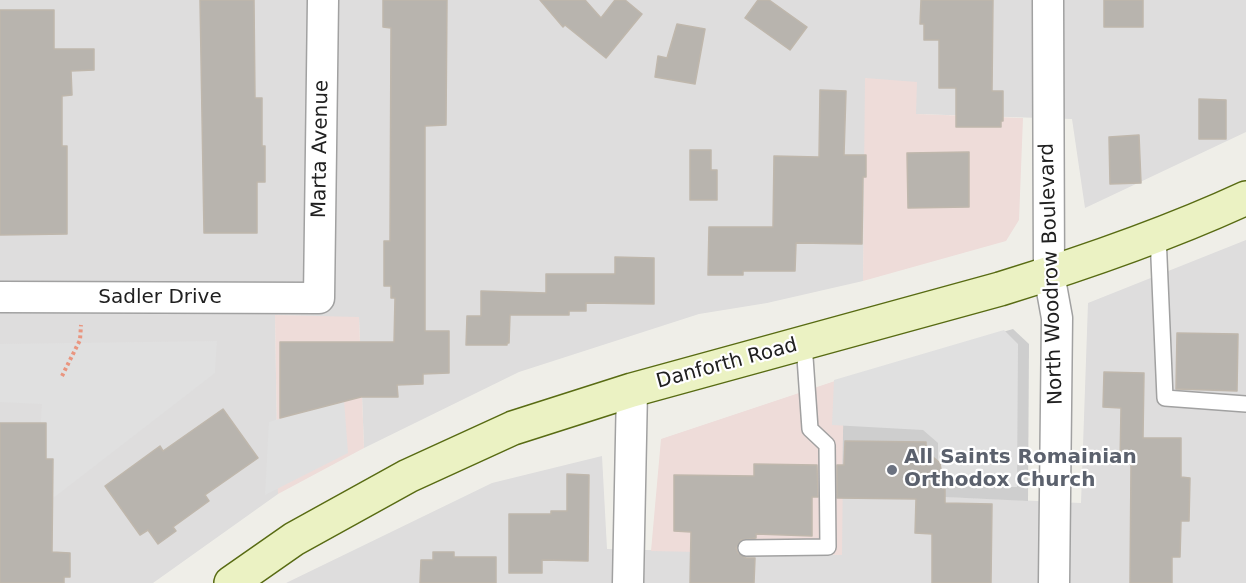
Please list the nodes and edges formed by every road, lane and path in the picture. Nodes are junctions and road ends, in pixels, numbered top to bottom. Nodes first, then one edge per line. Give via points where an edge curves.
1 (323, 0) edge
2 (1048, 0) edge
3 (1246, 198) edge
4 (1158, 235) junction
5 (1049, 274) junction
6 (0, 297) edge
7 (82, 297) junction
8 (319, 298) joint
9 (804, 343) junction
10 (62, 376) dead end
11 (632, 390) junction
12 (1246, 404) edge
13 (746, 548) dead end
14 (231, 583) edge
15 (628, 583) edge
16 (1054, 583) edge

1 - 8 street, Marta Avenue
2 - 5 street, North Woodrow Boulevard
3 - 4 main road, Danforth Road
4 - 5 main road, Danforth Road
4 - 12 lane via 1165,398
5 - 9 main road, Danforth Road
5 - 16 street, North Woodrow Boulevard via 1057,318
6 - 7 street, Sadler Drive
7 - 8 street, Sadler Drive
7 - 10 path via 80,340
9 - 11 main road, Danforth Road
9 - 13 lane via 810,429 827,445 828,547
11 - 14 main road, Danforth Road via 513,428 408,476 294,539
11 - 15 street

